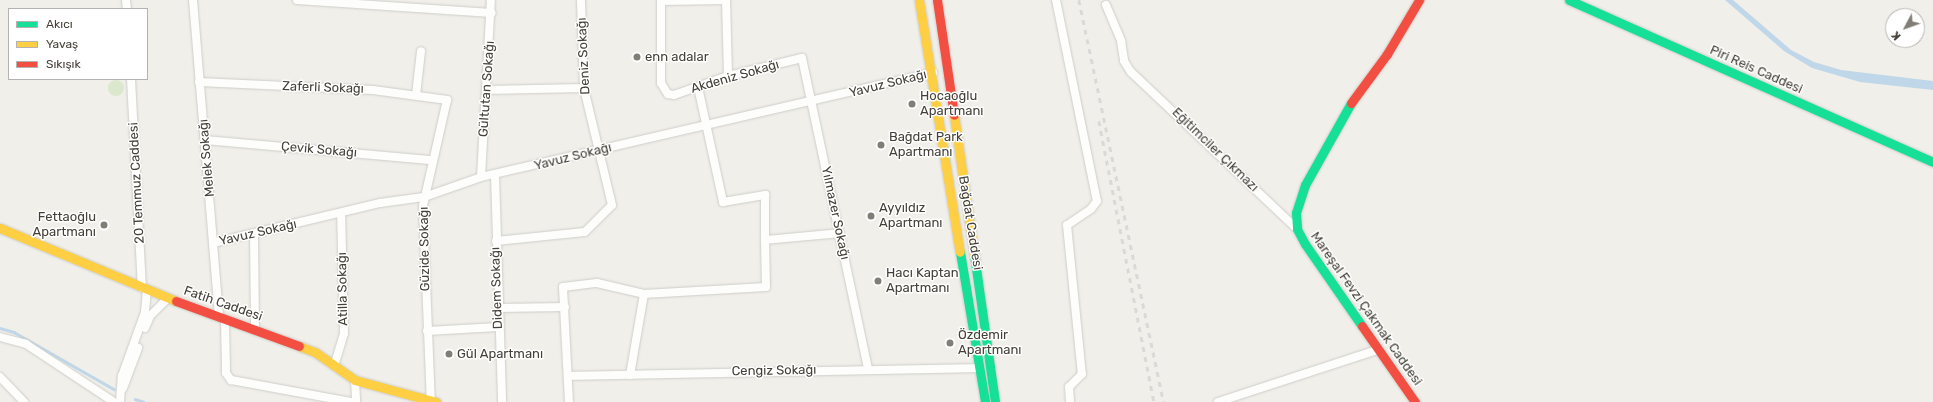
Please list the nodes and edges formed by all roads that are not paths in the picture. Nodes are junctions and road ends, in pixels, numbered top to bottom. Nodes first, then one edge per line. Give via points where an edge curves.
1 (193, 0) edge
2 (298, 0) edge
3 (491, 0) edge
4 (581, 0) edge
5 (726, 0) edge
6 (919, 0) edge
7 (939, 0) edge
8 (1056, 0) edge
9 (1419, 0) edge
10 (1569, 0) edge
11 (1584, 0) edge
12 (1106, 5) dead end
13 (492, 13) junction
14 (924, 25) junction
15 (942, 29) junction
16 (421, 51) dead end
17 (802, 58) joint
18 (933, 73) junction
19 (728, 76) junction
20 (131, 80) edge
21 (200, 82) junction
22 (698, 87) junction
23 (584, 88) junction
24 (487, 90) junction
25 (416, 95) junction
26 (447, 100) joint
27 (812, 103) junction
28 (708, 126) junction
29 (206, 140) junction
30 (598, 150) junction
31 (1933, 156) edge
32 (431, 160) junction
33 (1933, 162) edge
34 (494, 175) junction
35 (481, 177) junction
36 (424, 197) junction
37 (341, 214) junction
38 (0, 228) edge
39 (1297, 229) junction
40 (840, 233) junction
41 (254, 234) junction
42 (765, 240) junction
43 (496, 241) junction
44 (213, 243) junction
45 (145, 289) junction
46 (644, 294) junction
47 (168, 298) junction
48 (565, 307) junction
49 (498, 308) junction
50 (222, 318) junction
51 (498, 327) junction
52 (255, 329) junction
53 (427, 331) junction
54 (0, 337) edge
55 (1377, 350) junction
56 (335, 363) junction
57 (868, 368) junction
58 (979, 368) junction
59 (630, 375) junction
60 (569, 376) junction
61 (0, 377) edge
62 (355, 380) junction
63 (123, 388) junction
64 (20, 400) edge
65 (433, 401) edge
66 (114, 402) edge
67 (120, 402) edge
68 (352, 402) edge
69 (356, 402) edge
70 (502, 402) edge
71 (569, 402) edge
72 (985, 402) edge
73 (995, 402) edge
74 (1070, 402) edge
75 (1218, 402) edge
76 (1415, 402) edge

1 - 21 street, Melek Sokağı
2 - 13 street
3 - 13 street, Gültutan Sokağı
4 - 23 street, Deniz Sokağı
5 - 19 street
5 - 22 street, Akdeniz Sokağı via 660,1 661,83 668,94 674,95
6 - 14 main road, Bağdat Caddesi
7 - 15 main road, Bağdat Caddesi
8 - 74 street via 1097,201 1092,209 1067,225 1082,374 1069,387
9 - 39 main road, Mareşal Fevzi Çakmak Caddesi via 1387,54 1340,117 1305,185 1296,213
10 - 33 main road, Piri Reis Caddesi
11 - 31 main road, Piri Reis Caddesi
12 - 39 street, Eğitimciler Çıkmazı via 1121,41 1124,61 1132,72
13 - 24 street, Gültutan Sokağı
14 - 15 main road via 925,20 933,18
14 - 18 main road, Bağdat Caddesi
15 - 73 main road, Bağdat Caddesi
16 - 25 street
17 - 19 street, Akdeniz Sokağı
17 - 27 street, Yılmazer Sokağı
18 - 27 street, Yavuz Sokağı
18 - 58 main road, Bağdat Caddesi
19 - 22 street, Akdeniz Sokağı
20 - 45 street, 20 Temmuz Caddesi
21 - 25 street, Zaferli Sokağı
21 - 29 street, Melek Sokağı
22 - 28 street
23 - 24 street
23 - 30 street, Deniz Sokağı
24 - 35 street, Gültutan Sokağı
25 - 26 street, Zaferli Sokağı
26 - 32 street, Güzide Sokağı
27 - 28 street, Yavuz Sokağı
27 - 40 street, Yılmazer Sokağı
28 - 30 street, Yavuz Sokağı
28 - 42 street via 723,202 764,195
29 - 32 street, Çevik Sokağı
29 - 44 street, Melek Sokağı
30 - 34 street, Yavuz Sokağı
30 - 43 street, Deniz Sokağı via 612,205 586,232
32 - 36 street, Güzide Sokağı
34 - 35 street, Yavuz Sokağı
34 - 43 street, Didem Sokağı
35 - 36 street, Yavuz Sokağı
36 - 37 street, Yavuz Sokağı
36 - 53 street, Güzide Sokağı
37 - 41 street, Yavuz Sokağı
37 - 56 street, Atilla Sokağı via 344,333
38 - 45 main road, Fatih Caddesi
39 - 55 main road, Mareşal Fevzi Çakmak Caddesi
40 - 42 street
40 - 57 street, Yılmazer Sokağı
41 - 44 street, Yavuz Sokağı
41 - 52 street
42 - 46 street via 766,288
43 - 49 street, Didem Sokağı
44 - 50 street, Melek Sokağı
45 - 47 main road, Fatih Caddesi
45 - 63 street, 20 Temmuz Caddesi via 145,312 122,376
46 - 48 street via 597,283 562,287
46 - 59 street
47 - 50 main road, Fatih Caddesi
47 - 63 street via 150,316
48 - 49 street
48 - 60 street
49 - 51 street, Didem Sokağı
50 - 52 main road, Fatih Caddesi
50 - 68 street, Melek Sokağı via 226,373 231,380
51 - 53 street
51 - 70 street, Didem Sokağı
52 - 56 main road, Fatih Caddesi
53 - 65 street, Güzide Sokağı
54 - 66 street via 26,344
55 - 75 street
55 - 76 main road, Mareşal Fevzi Çakmak Caddesi
56 - 62 main road, Fatih Caddesi
57 - 58 street, Cengiz Sokağı
57 - 59 street, Cengiz Sokağı
58 - 72 main road, Bağdat Caddesi
59 - 60 street, Cengiz Sokağı
60 - 71 street
61 - 64 street
62 - 65 main road, Fatih Caddesi
62 - 69 street
63 - 67 street

